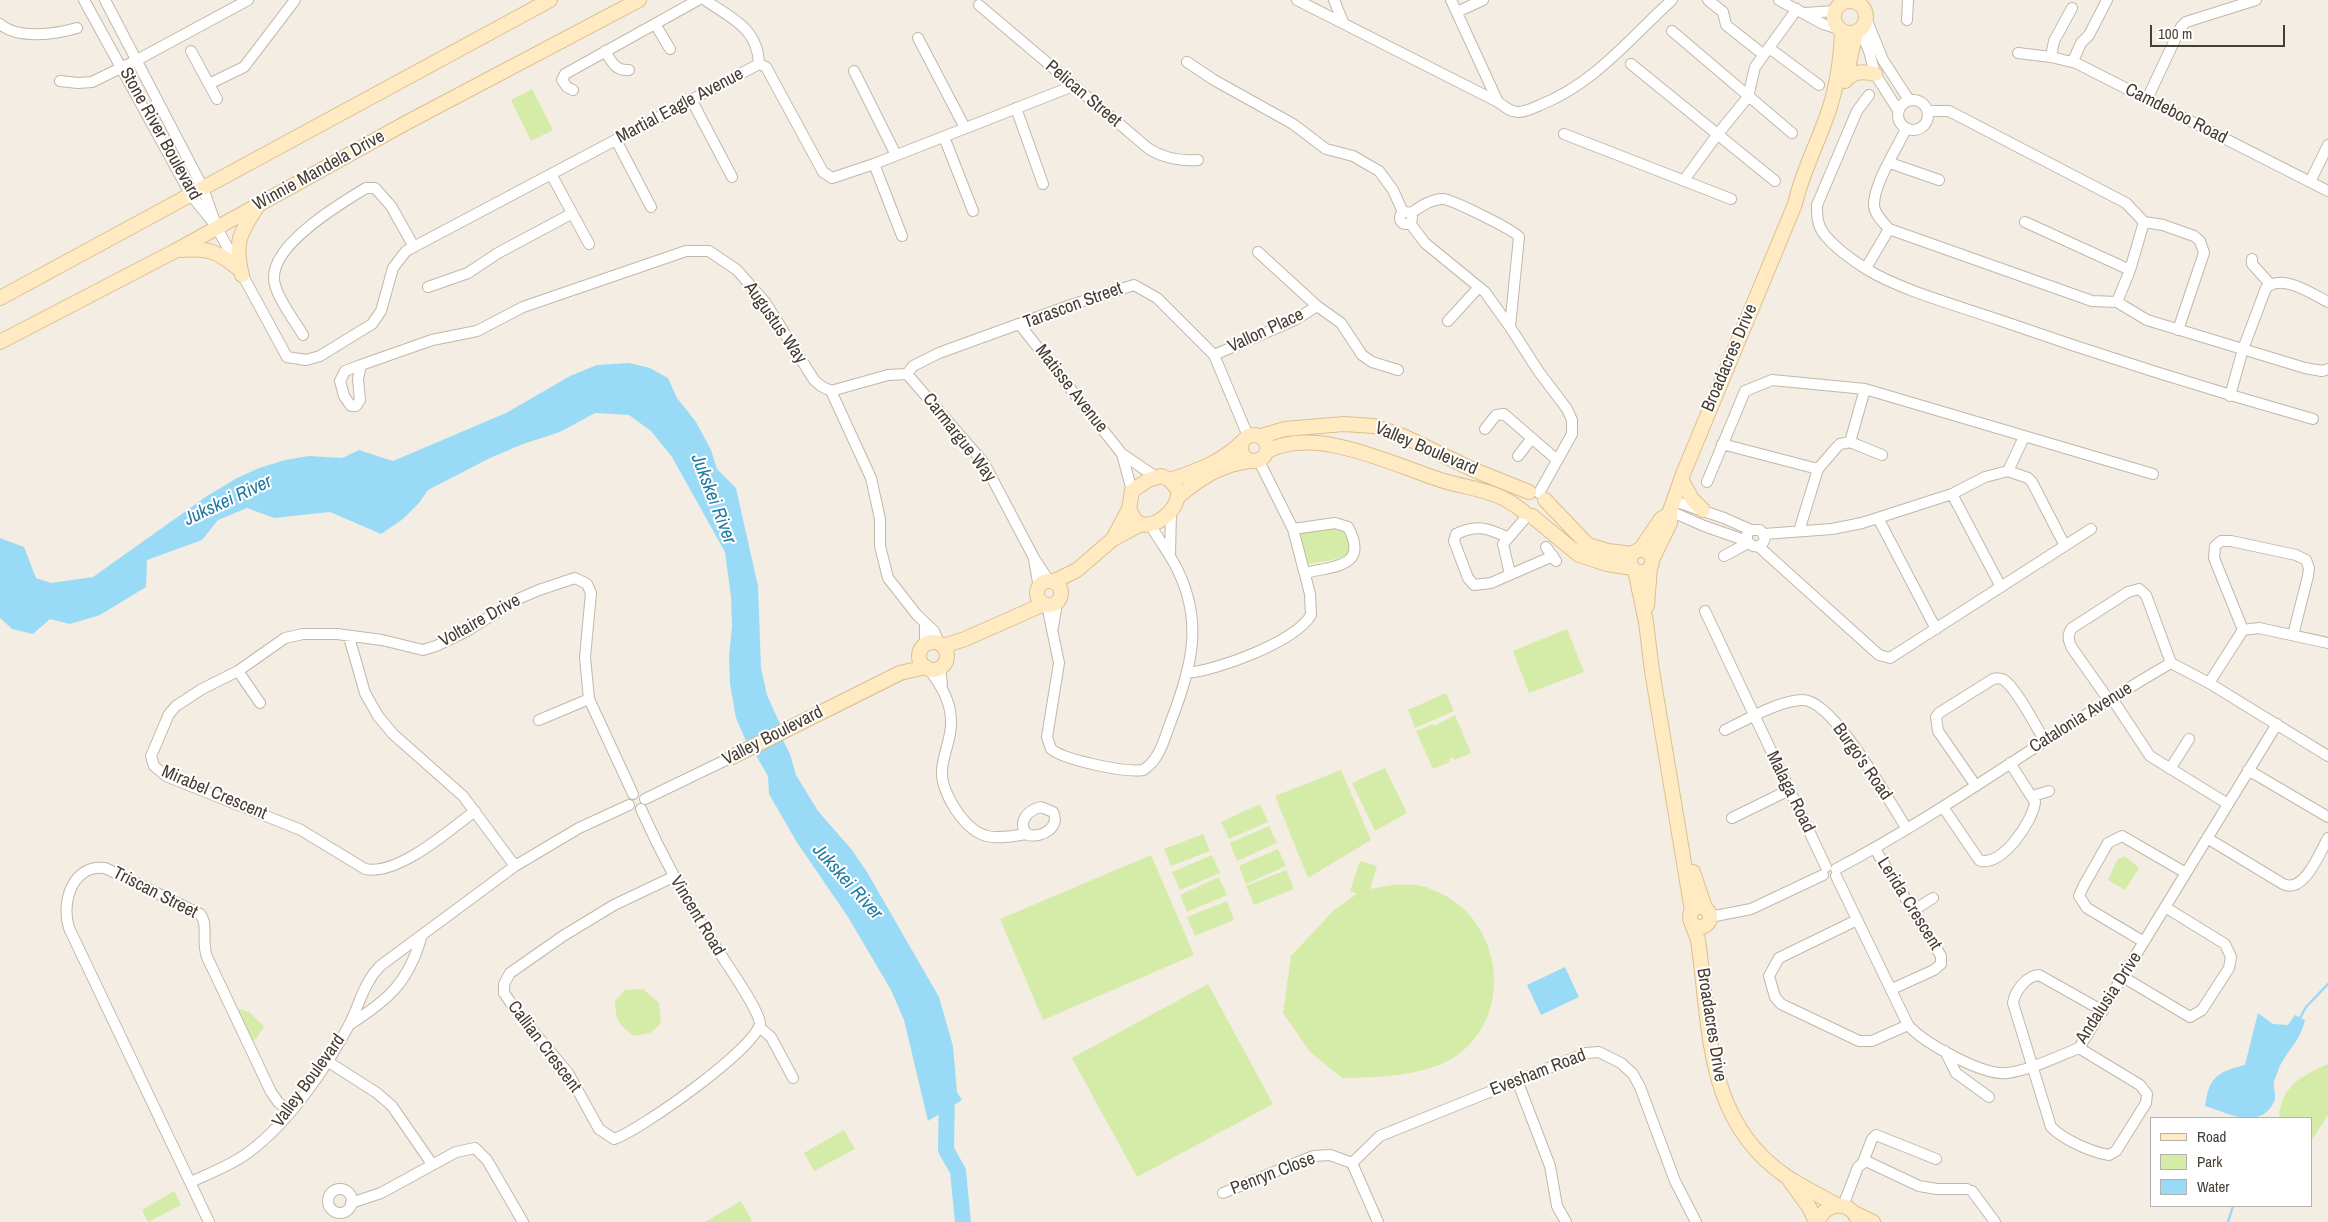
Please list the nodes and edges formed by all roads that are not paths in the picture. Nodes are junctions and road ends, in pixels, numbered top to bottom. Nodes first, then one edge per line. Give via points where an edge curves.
1 (84, 0) edge
2 (105, 0) edge
3 (248, 0) edge
4 (295, 0) edge
5 (550, 0) edge
6 (639, 0) edge
7 (698, 0) edge
8 (705, 0) edge
9 (1297, 0) edge
10 (1334, 0) edge
11 (1451, 0) edge
12 (1483, 0) edge
13 (1672, 0) edge
14 (1708, 0) edge
15 (1779, 0) edge
16 (1908, 0) edge
17 (2107, 0) edge
18 (2256, 0) edge
19 (979, 5) dead end
20 (1852, 6) edge
21 (2072, 8) dead end
22 (1801, 11) junction
23 (1457, 12) junction
24 (1907, 20) dead end
25 (1343, 22) junction
26 (0, 24) edge
27 (655, 24) junction
28 (77, 28) dead end
29 (1840, 30) junction
30 (1672, 31) dead end
31 (1858, 31) junction
32 (918, 38) dead end
33 (670, 49) dead end
34 (190, 50) dead end
35 (605, 51) junction
36 (1767, 52) junction
37 (2018, 53) dead end
38 (2051, 56) junction
39 (137, 60) junction
40 (2073, 61) junction
41 (1187, 62) dead end
42 (758, 64) junction
43 (1631, 64) dead end
44 (122, 68) junction
45 (629, 70) dead end
46 (854, 70) dead end
47 (1874, 74) junction
48 (60, 81) dead end
49 (1845, 81) junction
50 (209, 84) junction
51 (1819, 85) dead end
52 (1073, 86) junction
53 (573, 90) dead end
54 (1869, 94) dead end
55 (1748, 97) junction
56 (217, 99) dead end
57 (691, 99) junction
58 (2147, 99) junction
59 (1910, 100) junction
60 (1498, 102) junction
61 (1016, 108) junction
62 (1898, 110) junction
63 (1928, 111) junction
64 (965, 128) junction
65 (1906, 129) junction
66 (1792, 133) dead end
67 (1564, 134) dead end
68 (1717, 135) junction
69 (944, 137) junction
70 (616, 140) junction
71 (2328, 145) edge
72 (896, 155) junction
73 (1198, 160) dead end
74 (1890, 163) junction
75 (874, 164) junction
76 (551, 174) junction
77 (732, 177) dead end
78 (1684, 180) junction
79 (1939, 180) dead end
80 (1775, 181) dead end
81 (2310, 182) junction
82 (1043, 184) dead end
83 (2328, 191) edge
84 (197, 192) junction
85 (1731, 199) dead end
86 (1795, 204) junction
87 (258, 205) junction
88 (651, 207) dead end
89 (973, 211) dead end
90 (571, 214) junction
91 (1408, 216) junction
92 (2025, 222) dead end
93 (2144, 222) junction
94 (217, 228) junction
95 (1889, 228) junction
96 (902, 236) dead end
97 (588, 244) dead end
98 (414, 247) junction
99 (175, 251) junction
100 (1258, 252) dead end
101 (2252, 259) dead end
102 (1866, 268) junction
103 (2130, 270) junction
104 (241, 272) junction
105 (2270, 284) junction
106 (428, 287) dead end
107 (1479, 287) junction
108 (0, 298) edge
109 (2117, 302) junction
110 (2328, 302) edge
111 (1317, 306) junction
112 (1448, 321) dead end
113 (1020, 325) junction
114 (1510, 327) junction
115 (2178, 330) junction
116 (303, 336) dead end
117 (0, 342) edge
118 (2244, 349) junction
119 (1214, 355) junction
120 (287, 357) joint
121 (362, 364) junction
122 (2328, 369) edge
123 (1398, 370) dead end
124 (907, 374) junction
125 (358, 386) junction
126 (1865, 389) junction
127 (830, 391) junction
128 (342, 392) junction
129 (2230, 396) junction
130 (2313, 420) dead end
131 (1485, 429) dead end
132 (2024, 437) junction
133 (1250, 438) junction
134 (1532, 438) junction
135 (1850, 442) junction
136 (1722, 444) junction
137 (1122, 454) junction
138 (1882, 455) dead end
139 (1518, 456) dead end
140 (1259, 457) junction
141 (1557, 460) junction
142 (1818, 469) junction
143 (1474, 470) junction
144 (2008, 471) junction
145 (2153, 474) dead end
146 (1156, 477) junction
147 (1681, 479) junction
148 (1170, 480) junction
149 (1707, 482) dead end
150 (1467, 486) junction
151 (1132, 491) junction
152 (1952, 494) junction
153 (1538, 495) junction
154 (1179, 496) junction
155 (1129, 508) junction
156 (1671, 509) junction
157 (1705, 511) junction
158 (1171, 512) junction
159 (1528, 514) junction
160 (1878, 518) junction
161 (1146, 524) junction
162 (1704, 526) junction
163 (1293, 529) junction
164 (2091, 529) dead end
165 (1751, 530) junction
166 (1799, 531) junction
167 (1764, 534) junction
168 (1507, 538) junction
169 (1112, 539) junction
170 (1751, 544) junction
171 (2065, 546) junction
172 (1546, 547) dead end
173 (1636, 552) junction
174 (1170, 556) junction
175 (1600, 556) junction
176 (1724, 556) dead end
177 (1651, 564) junction
178 (1634, 569) junction
179 (1305, 573) junction
180 (1510, 574) junction
181 (2000, 588) junction
182 (1048, 593) junction
183 (1705, 610) dead end
184 (1646, 622) junction
185 (1936, 629) junction
186 (2242, 630) junction
187 (2293, 635) junction
188 (349, 637) junction
189 (2328, 643) edge
190 (934, 657) junction
191 (2171, 663) junction
192 (238, 671) junction
193 (1187, 673) junction
194 (2209, 683) junction
195 (2110, 698) junction
196 (589, 700) junction
197 (260, 703) dead end
198 (1754, 717) junction
199 (539, 720) dead end
200 (2276, 724) junction
201 (1725, 730) dead end
202 (2189, 739) dead end
203 (2044, 740) junction
204 (2328, 756) edge
205 (732, 757) joint
206 (2010, 763) junction
207 (2170, 769) junction
208 (2248, 770) junction
209 (1976, 786) junction
210 (1789, 790) junction
211 (2049, 791) dead end
212 (633, 794) junction
213 (2033, 796) junction
214 (645, 798) junction
215 (2228, 804) junction
216 (629, 805) junction
217 (1943, 807) junction
218 (641, 809) junction
219 (475, 812) junction
220 (2328, 817) edge
221 (1732, 818) dead end
222 (1907, 829) junction
223 (1026, 834) dead end
224 (2207, 838) junction
225 (2328, 838) edge
226 (1874, 849) junction
227 (515, 866) junction
228 (1830, 872) junction
229 (2186, 873) junction
230 (674, 877) junction
231 (1933, 898) dead end
232 (2165, 907) junction
233 (1914, 910) junction
234 (1701, 917) junction
235 (1857, 920) junction
236 (421, 938) junction
237 (2144, 942) junction
238 (2124, 977) junction
239 (1892, 989) junction
240 (2103, 1011) junction
241 (759, 1024) junction
242 (349, 1025) junction
243 (1908, 1025) junction
244 (2079, 1048) junction
245 (1945, 1052) junction
246 (327, 1061) junction
247 (2031, 1066) junction
248 (793, 1078) dead end
249 (1517, 1080) junction
250 (1989, 1097) dead end
251 (290, 1112) junction
252 (1936, 1159) dead end
253 (1863, 1162) junction
254 (1352, 1163) junction
255 (432, 1164) junction
256 (1786, 1176) junction
257 (191, 1182) junction
258 (1223, 1192) dead end
259 (351, 1202) dead end
260 (1848, 1212) edge
261 (209, 1222) edge
262 (523, 1222) edge
263 (1378, 1222) edge
264 (1566, 1222) edge
265 (1696, 1222) edge
266 (1817, 1222) edge
267 (1873, 1222) edge
268 (1996, 1222) edge

1 - 44 street, Stone River Boulevard
2 - 39 street, Stone River Boulevard
3 - 39 street
4 - 50 street via 244,67
5 - 84 street
6 - 87 street, Winnie Mandela Drive
7 - 27 street
8 - 42 street via 751,34 758,48
9 - 25 street
10 - 25 street
11 - 23 street
12 - 23 street
13 - 60 street via 1615,54 1564,95 1524,112 1510,110
14 - 36 street via 1723,12 1726,25
15 - 22 street
16 - 24 street
17 - 40 street via 2089,35 2080,43
18 - 58 street via 2186,22
19 - 52 street, Pelican Street
20 - 22 street
20 - 29 street, Broadacres Drive via 1834,21
20 - 31 street, Broadacres Drive via 1863,26
20 - 59 street
21 - 38 street via 2054,42
22 - 29 street
22 - 36 street
23 - 60 street
25 - 60 street
26 - 28 street via 34,34
27 - 33 street
27 - 35 street
29 - 31 street
29 - 86 street, Broadacres Drive via 1834,94 1798,187
30 - 55 street
31 - 47 street via 1869,51
31 - 49 street, Broadacres Drive
32 - 64 street
34 - 50 street
35 - 45 street via 616,68
35 - 53 street via 563,75 564,84
36 - 51 street
36 - 55 street via 1755,67
37 - 38 street, Camdeboo Road
38 - 40 street, Camdeboo Road
39 - 44 street
39 - 84 street, Stone River Boulevard
40 - 58 street, Camdeboo Road
41 - 91 street via 1294,124 1326,149 1353,156 1379,171
42 - 57 street, Martial Eagle Avenue
42 - 75 street, Martial Eagle Avenue via 766,68 826,174 836,178
43 - 68 street
44 - 48 street via 87,83
44 - 84 street, Stone River Boulevard
46 - 72 street
47 - 49 street via 1860,72
47 - 62 street
49 - 86 street, Broadacres Drive via 1827,135 1803,193
50 - 56 street
52 - 61 street, Martial Eagle Avenue
52 - 73 street, Pelican Street via 1156,154
54 - 102 street via 1857,111 1817,205 1821,230
55 - 66 street
55 - 68 street
57 - 70 street, Martial Eagle Avenue
57 - 77 street
58 - 81 street, Camdeboo Road
59 - 62 street
59 - 63 street via 1923,103
61 - 64 street, Martial Eagle Avenue
61 - 82 street
62 - 65 street via 1900,123
63 - 65 street via 1923,127 1913,131
63 - 93 street via 1949,111 2039,156 2126,203
64 - 69 street, Martial Eagle Avenue
65 - 74 street
67 - 78 street
68 - 78 street
68 - 80 street
69 - 72 street, Martial Eagle Avenue
69 - 89 street
70 - 76 street, Martial Eagle Avenue
70 - 88 street
71 - 81 street
72 - 75 street, Martial Eagle Avenue
74 - 79 street
74 - 95 street via 1874,206
75 - 96 street
76 - 90 street
76 - 98 street, Martial Eagle Avenue
78 - 85 street
81 - 83 street, Camdeboo Road
84 - 94 street, Stone River Boulevard
84 - 108 street
86 - 147 street, Broadacres Drive
87 - 94 street, Winnie Mandela Drive
87 - 104 street via 239,238
90 - 97 street
90 - 106 street via 498,253 468,274
91 - 107 street via 1425,243
91 - 114 street via 1431,201 1448,199 1517,234 1520,242
92 - 103 street
93 - 103 street
93 - 115 street via 2180,229 2194,236 2203,247 2202,262
94 - 99 street, Winnie Mandela Drive
94 - 104 street, Stone River Boulevard
95 - 102 street
95 - 109 street via 2092,301
98 - 116 street via 391,206 375,188 366,188 319,218 281,256 274,277 277,290
98 - 120 street, Martial Eagle Avenue via 399,258 393,268 381,311 372,324 320,356 306,360
99 - 104 street via 210,250 220,254
99 - 117 street, Winnie Mandela Drive
100 - 111 street, Vallon Place
101 - 105 street via 2252,264
102 - 129 street via 1883,278 1984,314
103 - 109 street
104 - 120 street, Stone River Boulevard
105 - 110 street via 2283,282
105 - 118 street via 2263,292
107 - 112 street
107 - 114 street
109 - 115 street via 2147,320
111 - 119 street, Vallon Place via 1295,320
111 - 123 street, Vallon Place via 1341,323 1362,356
113 - 119 street, Tarascon Street via 1134,285 1157,298
113 - 124 street, Tarascon Street via 939,353 914,366
113 - 137 street, Matisse Avenue
114 - 141 street via 1572,420 1572,434
115 - 118 street
118 - 122 street via 2305,368
118 - 129 street
119 - 133 street, Tarascon Street
121 - 125 street
121 - 127 street, Augustus Way via 432,340 476,331 523,307 697,249 721,258 755,289 814,380
121 - 128 street, Augustus Way via 341,376
124 - 127 street via 888,375
124 - 182 street, Carmargue Way via 984,464 1034,558
125 - 128 street
125 - 128 street via 360,400 356,406 349,406
126 - 132 street
126 - 135 street
126 - 136 street via 1784,380 1762,382 1745,391
127 - 190 street, Augustus Way via 871,478 880,519 880,546 888,578 925,624
129 - 130 street
131 - 134 street via 1501,413
132 - 144 street
132 - 145 street
133 - 140 street via 1267,442
133 - 140 street via 1243,455
133 - 143 street, Valley Boulevard via 1344,424 1374,426 1403,436
133 - 148 street, Valley Boulevard via 1216,462
134 - 139 street
134 - 141 street
135 - 138 street
135 - 142 street via 1840,444
136 - 142 street
136 - 149 street
137 - 146 street, Matisse Avenue
137 - 151 street, Matisse Avenue
140 - 150 street, Valley Boulevard via 1292,444 1337,446
140 - 154 street, Valley Boulevard via 1219,469
140 - 163 street
141 - 153 street
142 - 166 street
143 - 150 street
143 - 153 street, Valley Boulevard
144 - 152 street via 1985,477
144 - 171 street via 2032,482
146 - 148 street
146 - 151 street
147 - 156 street, Broadacres Drive
147 - 157 street via 1692,499
148 - 154 street
150 - 159 street, Valley Boulevard via 1499,494
151 - 155 street
152 - 160 street
152 - 181 street
153 - 159 street via 1521,501
153 - 159 street via 1543,512
153 - 175 street, Valley Boulevard
154 - 158 street
155 - 161 street via 1136,520
155 - 169 street
156 - 157 street
156 - 162 street
156 - 173 street, Broadacres Drive
156 - 177 street, Broadacres Drive via 1670,523
157 - 162 street
157 - 165 street
158 - 161 street
158 - 174 street
159 - 168 street
159 - 175 street, Valley Boulevard via 1579,555
160 - 166 street via 1832,529
160 - 185 street
161 - 169 street
161 - 174 street
162 - 170 street
163 - 179 street
163 - 179 street via 1339,523 1348,527 1352,540 1352,556 1344,565
164 - 171 street
165 - 167 street via 1760,530
165 - 170 street via 1747,534
166 - 167 street
167 - 170 street via 1764,540
168 - 180 street via 1503,546
168 - 180 street via 1486,528 1468,528 1456,534 1454,541 1468,578 1474,585 1490,583
169 - 182 street
170 - 176 street
170 - 185 street via 1882,657 1890,658
171 - 181 street
172 - 180 street via 1554,559
173 - 175 street, Valley Boulevard
173 - 177 street via 1647,552
173 - 178 street, Broadacres Drive via 1630,560
174 - 193 street via 1181,579 1190,612 1193,645
175 - 178 street, Valley Boulevard
177 - 178 street via 1642,572
177 - 184 street, Broadacres Drive
178 - 184 street, Broadacres Drive
179 - 193 street via 1311,615 1299,629 1212,670
181 - 185 street
182 - 190 street via 1010,618
182 - 193 street, Carmargue Way via 1059,663 1047,737 1051,749 1061,755 1128,770 1143,770 1156,757
183 - 198 street, Malaga Road
184 - 234 street, Broadacres Drive via 1675,803 1682,822
186 - 187 street via 2259,628
186 - 187 street via 2214,558 2215,546 2221,541 2296,555 2306,560 2308,576
186 - 194 street
187 - 189 street
188 - 192 street, Mirabel Crescent via 320,633 285,638
188 - 196 street, Voltaire Drive via 382,640 423,650 458,636 518,599 569,579 580,580 587,584 591,593 585,657
188 - 219 street via 365,693 378,716 393,734 452,785
190 - 205 street, Valley Boulevard
190 - 223 street, Augustus Way via 951,721 942,772 950,800 969,825 983,835
191 - 194 street
191 - 195 street, Catalonia Avenue
191 - 195 street via 2146,595 2138,589 2128,592 2072,628 2068,634 2072,648
192 - 197 street
192 - 219 street, Mirabel Crescent via 202,689 169,714 151,756 159,772 301,830 372,870 395,865
194 - 200 street
195 - 203 street, Catalonia Avenue
195 - 207 street via 2146,751
196 - 199 street
196 - 212 street, Voltaire Drive
198 - 201 street
198 - 210 street, Malaga Road
198 - 222 street, Burgo's Road via 1795,700 1810,701 1818,706 1847,735
200 - 204 street
200 - 208 street, Andalusia Drive
202 - 207 street
203 - 206 street, Catalonia Avenue
203 - 209 street via 2013,690 2004,680 1997,678 1939,713 1936,717 1938,731
205 - 214 street, Valley Boulevard
206 - 209 street, Catalonia Avenue
206 - 213 street
207 - 215 street
208 - 215 street, Andalusia Drive
208 - 220 street
209 - 217 street, Catalonia Avenue
210 - 221 street
210 - 228 street, Malaga Road
211 - 213 street
212 - 214 street via 640,793
212 - 216 street
213 - 217 street via 2034,807 2015,842 1988,862 1976,858
214 - 218 street
215 - 224 street, Andalusia Drive
216 - 218 street via 633,809
216 - 227 street, Valley Boulevard via 579,828
217 - 222 street, Catalonia Avenue
218 - 230 street, Vincent Road
219 - 227 street
222 - 226 street, Catalonia Avenue
224 - 225 street via 2290,887 2304,879
224 - 229 street, Andalusia Drive
226 - 228 street, Catalonia Avenue
226 - 233 street, Lerida Crescent
227 - 236 street, Valley Boulevard via 448,914
228 - 234 street, Catalonia Avenue via 1751,909
228 - 235 street, Andalusia Drive
229 - 232 street, Andalusia Drive
229 - 237 street via 2122,836 2108,843 2084,885 2081,901
230 - 241 street, Vincent Road
230 - 241 street, Callian Crescent via 614,905 516,969 505,980 504,993 568,1073 598,1129 614,1138 631,1131 700,1084 720,1068
231 - 233 street
232 - 237 street, Andalusia Drive
232 - 238 street via 2225,944 2231,956 2229,968 2202,1010 2190,1017
233 - 239 street, Lerida Crescent via 1942,960 1934,970
234 - 256 street, Broadacres Drive via 1698,940 1711,1050 1720,1090 1728,1111 1753,1147
235 - 239 street, Andalusia Drive
235 - 243 street via 1779,958 1769,976 1775,997 1781,1004 1859,1041 1872,1041
236 - 242 street, Valley Boulevard via 401,983 380,1005
236 - 242 street, Valley Boulevard via 392,956 373,973
237 - 238 street, Andalusia Drive
238 - 240 street, Andalusia Drive
239 - 243 street, Andalusia Drive
240 - 244 street, Andalusia Drive
240 - 247 street via 2042,976 2030,977 2018,990 2013,1004
241 - 248 street, Vincent Road via 774,1042
242 - 246 street, Valley Boulevard
243 - 245 street, Andalusia Drive
244 - 247 street, Andalusia Drive
244 - 247 street via 2144,1087 2147,1094 2146,1103 2116,1151 2109,1155 2065,1137 2051,1127
245 - 247 street, Andalusia Drive via 1992,1072 2006,1073
245 - 250 street via 1956,1073
246 - 251 street, Valley Boulevard
246 - 255 street via 377,1092 392,1106
249 - 254 street, Evesham Road via 1380,1136
249 - 264 street via 1550,1166 1557,1206
249 - 265 street, Evesham Road via 1596,1051 1610,1056 1628,1069 1638,1081 1675,1181
251 - 257 street, Valley Boulevard via 248,1154
251 - 257 street, Triscan Street via 271,1092 207,957 203,940 205,925 200,914 105,868 83,872 67,900 69,928
252 - 253 street via 1876,1135
253 - 260 street via 1858,1167
253 - 268 street via 1869,1161 1920,1186 1970,1190
254 - 258 street, Penryn Close via 1330,1155 1313,1156
254 - 263 street
255 - 259 street via 381,1193
255 - 262 street via 456,1152 478,1149
256 - 260 street, Broadacres Drive
256 - 266 street, Broadacres Drive
257 - 261 street
260 - 266 street, Broadacres Drive via 1824,1211
260 - 267 street

